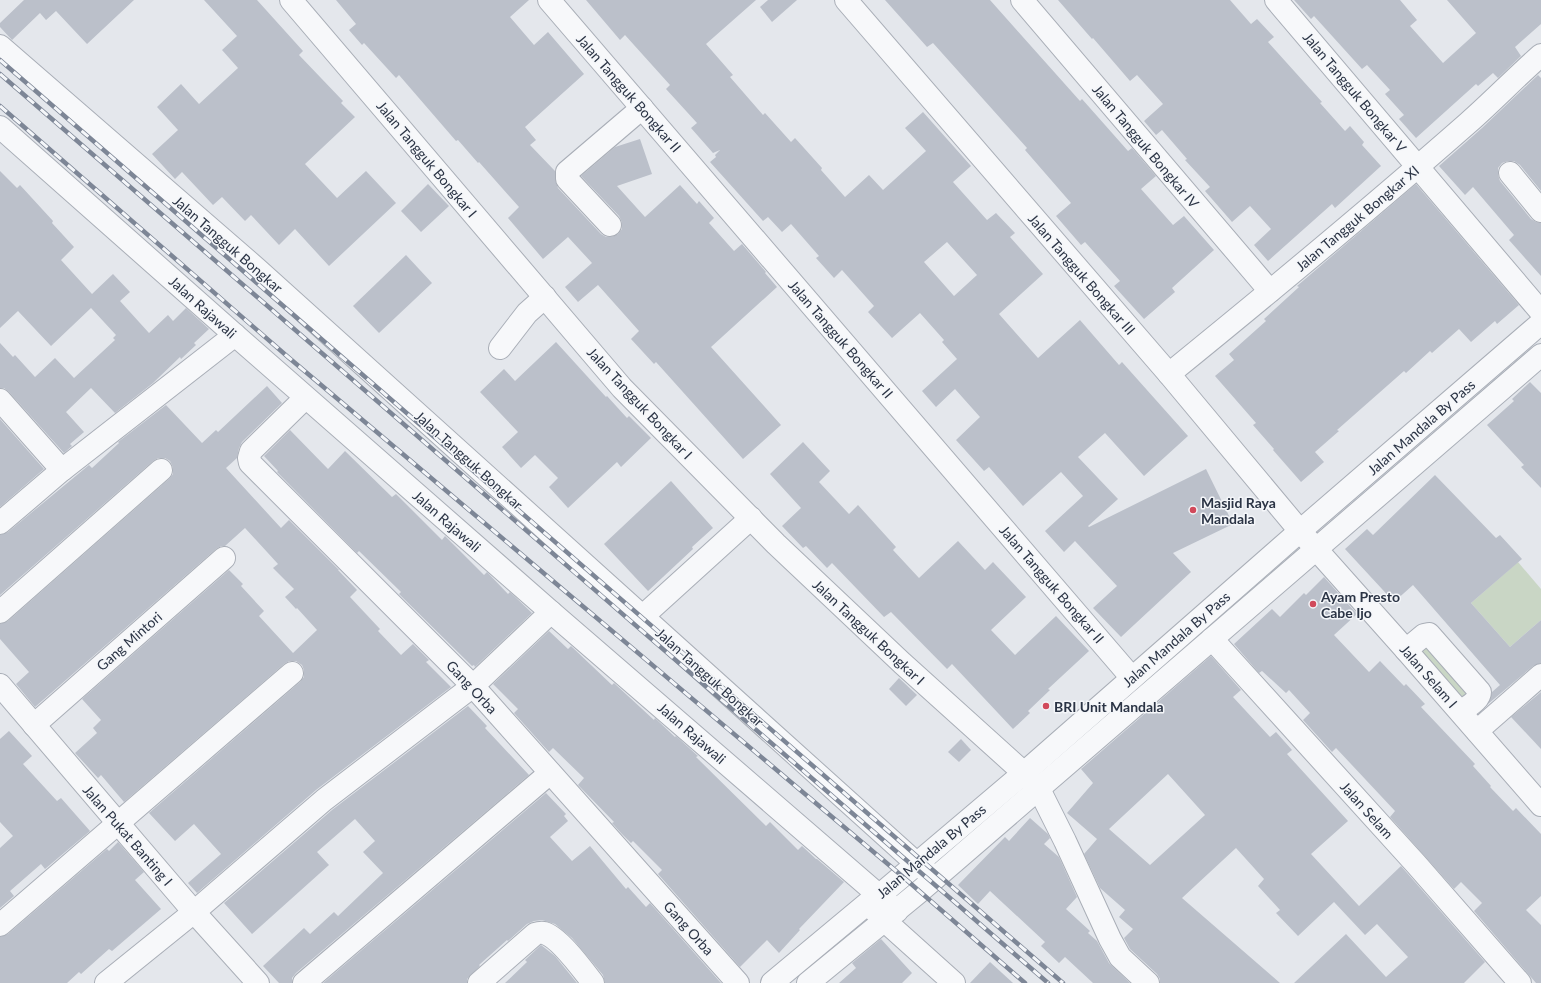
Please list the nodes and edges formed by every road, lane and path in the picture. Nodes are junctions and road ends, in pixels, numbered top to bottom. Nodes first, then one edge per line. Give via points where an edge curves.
1 (291, 0) edge
2 (549, 0) edge
3 (846, 0) edge
4 (1022, 0) edge
5 (1276, 0) edge
6 (0, 46) edge
7 (1540, 60) edge
8 (642, 108) junction
9 (0, 127) edge
10 (1418, 166) junction
11 (1510, 173) dead end
12 (1541, 211) edge
13 (610, 225) dead end
14 (1270, 292) junction
15 (544, 297) junction
16 (1541, 312) edge
17 (1541, 323) edge
18 (235, 335) junction
19 (500, 348) dead end
20 (1538, 364) edge
21 (1169, 374) junction
22 (0, 400) edge
23 (301, 402) dead end
24 (62, 470) junction
25 (161, 470) dead end
26 (751, 518) junction
27 (0, 523) edge
28 (1300, 531) junction
29 (1316, 549) junction
30 (224, 558) dead end
31 (0, 612) edge
32 (551, 612) junction
33 (643, 616) junction
34 (1212, 639) junction
35 (1406, 650) junction
36 (292, 673) dead end
37 (1541, 675) edge
38 (1132, 678) junction
39 (0, 685) edge
40 (473, 686) junction
41 (1461, 712) junction
42 (34, 725) junction
43 (1477, 731) junction
44 (550, 773) junction
45 (1024, 773) junction
46 (1039, 789) junction
47 (1541, 805) edge
48 (118, 823) junction
49 (916, 863) junction
50 (935, 878) junction
51 (874, 899) junction
52 (194, 912) junction
53 (891, 916) junction
54 (0, 925) edge
55 (106, 983) edge
56 (258, 983) edge
57 (304, 983) edge
58 (479, 983) edge
59 (593, 983) edge
60 (738, 983) edge
61 (772, 983) edge
62 (808, 983) edge
63 (954, 983) edge
64 (1148, 983) edge
65 (1520, 983) edge

1 - 15 street, Jalan Tangguk Bongkar I
2 - 8 street, Jalan Tangguk Bongkar II
3 - 21 street, Jalan Tangguk Bongkar III
4 - 14 street, Jalan Tangguk Bongkar IV
5 - 10 street, Jalan Tangguk Bongkar V
6 - 33 street, Jalan Tangguk Bongkar via 257,269
7 - 10 street, Jalan Tangguk Bongkar XI
8 - 13 street via 567,172 567,179
8 - 38 street, Jalan Tangguk Bongkar II
9 - 18 street, Jalan Rajawali
10 - 14 street, Jalan Tangguk Bongkar XI
10 - 16 street, Jalan Tangguk Bongkar V
11 - 12 street
14 - 21 street, Jalan Tangguk Bongkar XI
15 - 19 street via 527,313
15 - 26 street, Jalan Tangguk Bongkar I via 622,388
17 - 28 street, Jalan Mandala By Pass
18 - 24 street
18 - 32 street, Jalan Rajawali
20 - 29 street, Jalan Mandala By Pass
21 - 28 street, Jalan Tangguk Bongkar III
22 - 24 street
23 - 40 street, Gang Orba via 251,451 250,463
24 - 27 street
25 - 31 street
26 - 33 street
26 - 45 street, Jalan Tangguk Bongkar I via 902,664
28 - 29 street, Jalan Tangguk Bongkar III
28 - 38 street, Jalan Mandala By Pass
29 - 34 street, Jalan Mandala By Pass
29 - 35 street, Jalan Selam I
30 - 42 street, Gang Mintori
32 - 40 street
32 - 51 street, Jalan Rajawali
33 - 49 street, Jalan Tangguk Bongkar
34 - 46 street, Jalan Mandala By Pass
34 - 65 street, Jalan Selam
35 - 41 street, Jalan Selam I
35 - 41 street via 1424,635 1429,634 1460,654 1480,692 1478,698
36 - 48 street
37 - 43 street
38 - 45 street, Jalan Mandala By Pass
39 - 42 street, Jalan Pukat Banting I
40 - 44 street, Gang Orba
40 - 52 street via 324,800
41 - 43 street, Jalan Selam I
42 - 48 street, Jalan Pukat Banting I
43 - 47 street, Jalan Selam I
44 - 57 street
44 - 60 street, Gang Orba
45 - 46 street, Jalan Tangguk Bongkar I
45 - 49 street, Jalan Mandala By Pass
46 - 50 street, Jalan Mandala By Pass
46 - 64 street, Jalan Tangguk Bongkar I via 1120,957
48 - 52 street, Jalan Pukat Banting I
48 - 54 street
49 - 50 street, Jalan Tangguk Bongkar
49 - 51 street, Jalan Mandala By Pass
50 - 53 street, Jalan Mandala By Pass
51 - 53 street, Jalan Rajawali
51 - 61 street, Jalan Mandala By Pass
52 - 55 street
52 - 56 street, Jalan Pukat Banting I
53 - 62 street, Jalan Mandala By Pass
53 - 63 street, Jalan Rajawali
58 - 59 street via 535,934 543,932 560,943

